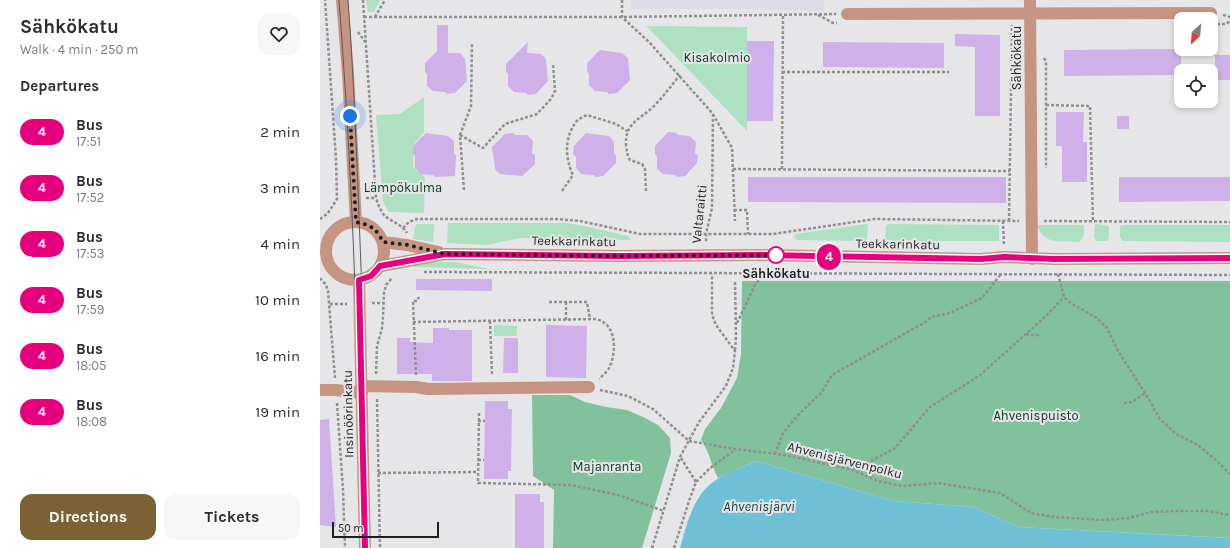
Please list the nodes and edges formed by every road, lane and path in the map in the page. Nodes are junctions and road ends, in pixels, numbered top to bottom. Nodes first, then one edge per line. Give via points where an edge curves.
1 (325, 0) edge
2 (342, 0) edge
3 (363, 0) edge
4 (386, 0) edge
5 (622, 0) edge
6 (1030, 0) edge
7 (846, 14) joint
8 (1012, 14) junction
9 (1030, 14) junction
10 (783, 15) junction
11 (364, 17) junction
12 (375, 17) junction
13 (622, 17) junction
14 (1174, 18) edge
15 (1218, 21) edge
16 (1230, 21) edge
17 (356, 30) dead end
18 (366, 43) junction
19 (472, 44) dead end
20 (1043, 54) dead end
21 (554, 64) dead end
22 (782, 72) junction
23 (949, 72) dead end
24 (680, 76) junction
25 (1046, 105) junction
26 (713, 114) junction
27 (627, 131) junction
28 (460, 135) junction
29 (733, 169) junction
30 (782, 169) junction
31 (1010, 171) junction
32 (1046, 175) dead end
33 (464, 190) dead end
34 (562, 191) dead end
35 (646, 191) dead end
36 (376, 198) dead end
37 (734, 210) junction
38 (320, 219) edge
39 (735, 221) dead end
40 (1009, 221) junction
41 (1031, 221) junction
42 (1093, 221) junction
43 (356, 222) junction
44 (1230, 222) edge
45 (403, 228) dead end
46 (706, 234) junction
47 (748, 234) junction
48 (325, 237) edge
49 (383, 242) junction
50 (445, 254) junction
51 (705, 255) junction
52 (1230, 258) edge
53 (1032, 259) junction
54 (320, 261) edge
55 (380, 266) junction
56 (331, 267) junction
57 (417, 272) dead end
58 (707, 273) junction
59 (712, 274) junction
60 (1001, 274) junction
61 (1058, 274) junction
62 (763, 275) junction
63 (1230, 276) edge
64 (320, 278) edge
65 (359, 280) junction
66 (736, 281) dead end
67 (419, 297) dead end
68 (1064, 297) junction
69 (566, 301) junction
70 (549, 302) dead end
71 (383, 303) dead end
72 (590, 319) junction
73 (566, 320) junction
74 (490, 321) junction
75 (413, 322) junction
76 (736, 325) junction
77 (1026, 334) junction
78 (1039, 335) dead end
79 (735, 351) junction
80 (376, 387) junction
81 (416, 387) junction
82 (589, 387) junction
83 (492, 388) junction
84 (362, 389) junction
85 (320, 390) edge
86 (336, 390) junction
87 (1145, 393) junction
88 (1124, 403) dead end
89 (478, 413) dead end
90 (478, 421) junction
91 (485, 421) dead end
92 (689, 441) junction
93 (735, 449) junction
94 (775, 454) junction
95 (680, 457) junction
96 (478, 460) junction
97 (484, 460) dead end
98 (853, 470) junction
99 (478, 472) junction
100 (378, 473) junction
101 (1230, 474) edge
102 (696, 482) junction
103 (664, 510) junction
104 (1230, 515) edge
105 (345, 548) edge
106 (365, 548) edge
107 (380, 548) edge
108 (651, 548) edge
109 (674, 548) edge

1 - 38 path via 337,199 328,213
2 - 43 street
3 - 11 path
4 - 12 path
5 - 13 path
6 - 9 street, Sähkökatu
7 - 8 street
7 - 10 path
8 - 9 street
8 - 31 path
9 - 14 street
9 - 41 street, Sähkökatu
10 - 13 path
10 - 22 path
11 - 12 path
11 - 18 path
12 - 13 path
13 - 24 path
15 - 16 path via 1226,24
17 - 18 path
18 - 36 path
19 - 28 path via 471,106
20 - 25 path via 1046,62
21 - 28 path via 555,91 537,114 505,124 483,148
22 - 23 path
22 - 30 path
24 - 26 path
24 - 27 path via 653,107 633,122
25 - 32 path
25 - 42 path via 1090,106
26 - 29 path via 732,148
26 - 46 path, Valtaraitti via 712,208
27 - 34 path via 616,124 587,115 576,121 566,153 573,175
27 - 35 path via 627,157 642,164 645,169
28 - 33 path
29 - 30 path
29 - 37 path
30 - 31 path
31 - 40 path
37 - 39 path
37 - 47 path via 747,210
40 - 41 path
40 - 47 path via 875,219 773,234
41 - 42 path
41 - 53 street, Sähkökatu
42 - 44 path
43 - 48 street via 346,223
43 - 49 street via 368,224 378,232
45 - 46 path via 417,219 558,219 640,234
46 - 47 path
46 - 51 path, Valtaraitti
48 - 56 street
49 - 50 street, Teekkarinkatu
49 - 55 street
50 - 51 street, Teekkarinkatu
50 - 55 street, Teekkarinkatu
51 - 53 street, Teekkarinkatu
51 - 58 path, Valtaraitti
52 - 53 street, Teekkarinkatu
54 - 56 street
55 - 65 street via 371,276
56 - 65 street via 338,275
57 - 58 path
58 - 59 path
59 - 62 path
59 - 79 path via 712,314 716,325
60 - 61 path
60 - 62 path
60 - 94 path via 982,298 950,313 931,317 832,375 822,392 783,434
61 - 63 path
61 - 68 path
62 - 76 path via 755,285
64 - 86 path via 326,285 330,304
65 - 84 street, Insinöörinkatu
66 - 76 path
67 - 75 path via 417,301 413,301
68 - 77 path
68 - 87 path via 1097,318 1107,328 1118,351
69 - 70 path
69 - 72 path via 587,302
69 - 73 path
71 - 80 path via 382,328 377,346
72 - 73 path
72 - 82 path via 602,320 608,325 614,340 614,349 609,369
73 - 74 path
74 - 75 path
74 - 83 path
75 - 81 path
76 - 79 path
77 - 78 path
77 - 98 path via 979,376 930,407 894,449
79 - 92 path via 733,368 726,386 699,422
80 - 81 street
80 - 84 street
80 - 100 path
81 - 83 street
82 - 83 street
82 - 92 path via 628,396 653,409
84 - 86 street
84 - 106 street, Insinöörinkatu
85 - 86 street
86 - 105 path
87 - 88 path via 1132,402
87 - 101 path via 1160,419 1176,434 1198,445
89 - 90 path
90 - 91 path
90 - 96 path
92 - 93 path, Ahvenisjärvenpolku
92 - 95 path
93 - 94 path, Ahvenisjärvenpolku
93 - 102 path
94 - 98 path, Ahvenisjärvenpolku
95 - 102 path
95 - 103 path
96 - 97 path
96 - 99 path
98 - 104 path, Ahvenisjärvenpolku via 878,481 902,486 938,483 1000,493 1031,513 1054,517 1104,520 1176,511 1208,511
99 - 100 path
99 - 103 path via 478,483 571,485 618,495
100 - 107 path
102 - 109 path
103 - 108 path

